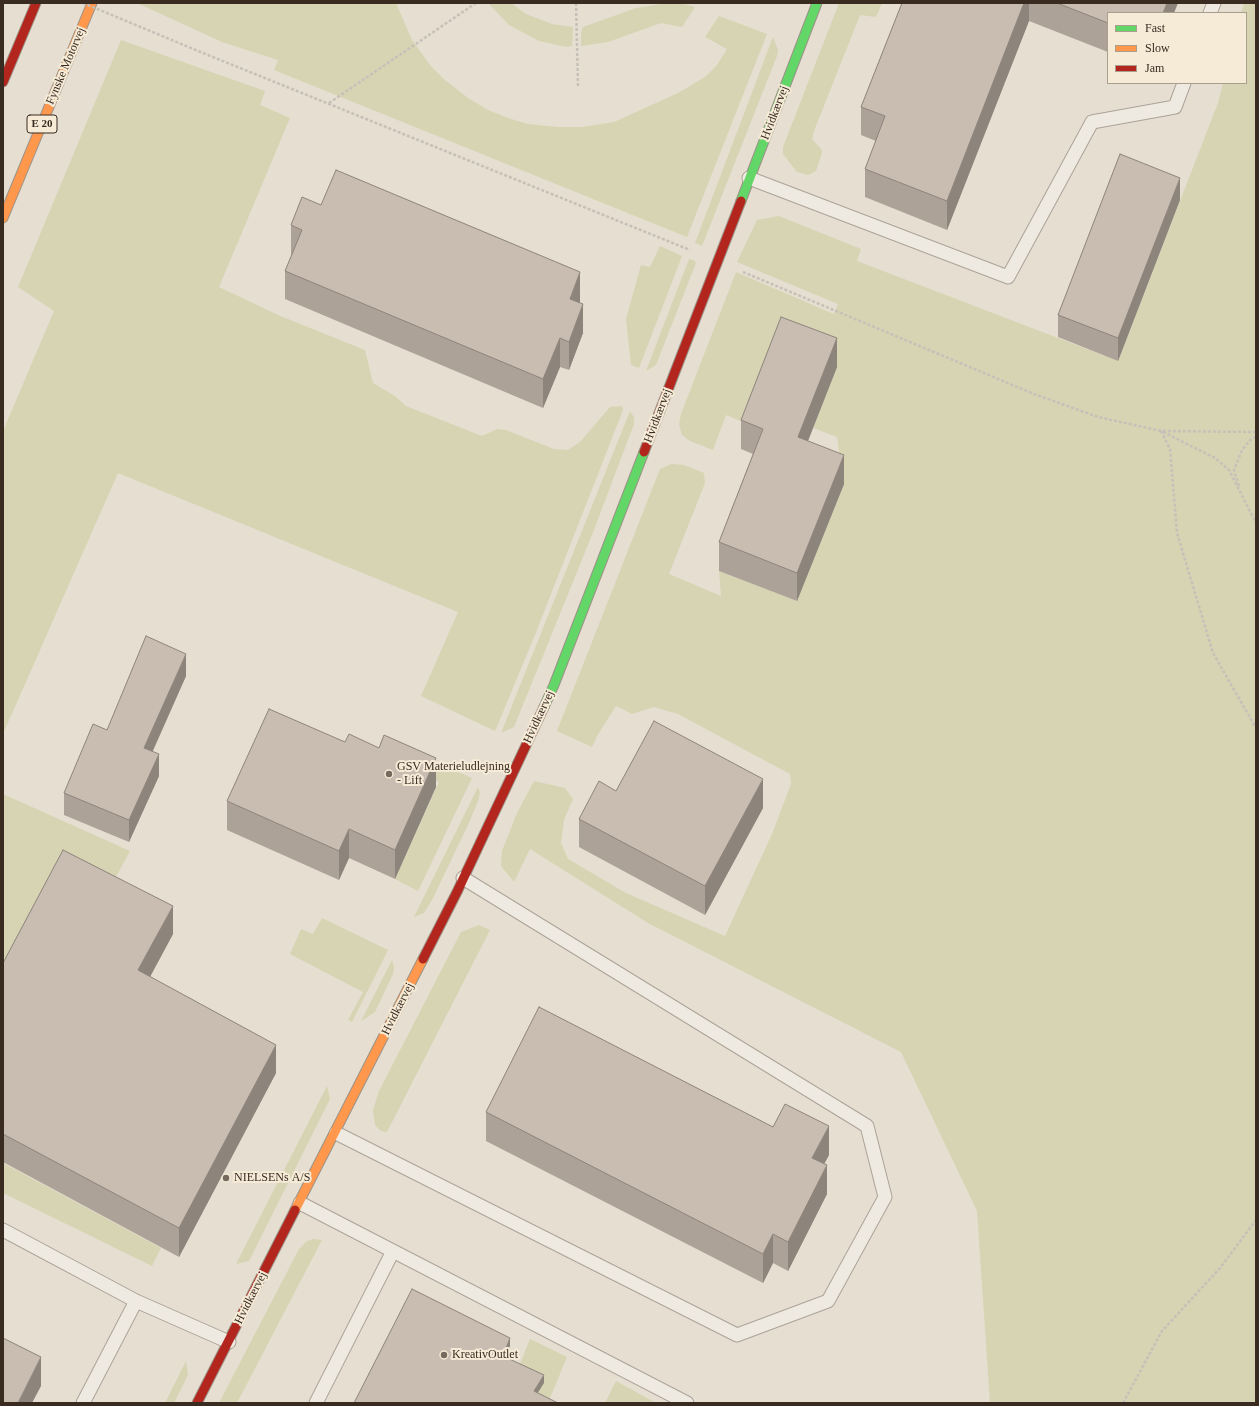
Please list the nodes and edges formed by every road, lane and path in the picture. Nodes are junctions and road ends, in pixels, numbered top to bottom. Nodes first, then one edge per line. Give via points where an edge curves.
1 (36, 3) edge
2 (82, 3) edge
3 (92, 3) edge
4 (476, 3) edge
5 (576, 3) edge
6 (817, 3) edge
7 (3, 82) edge
8 (1184, 84) edge
9 (578, 86) dead end
10 (328, 103) junction
11 (749, 178) junction
12 (3, 218) edge
13 (717, 261) junction
14 (1161, 431) junction
15 (1256, 432) edge
16 (1256, 437) edge
17 (1241, 491) junction
18 (1256, 523) edge
19 (1256, 728) edge
20 (463, 878) junction
21 (336, 1133) junction
22 (300, 1203) junction
23 (1256, 1220) edge
24 (3, 1230) edge
25 (393, 1251) junction
26 (136, 1301) junction
27 (229, 1342) junction
28 (83, 1403) edge
29 (197, 1403) edge
30 (316, 1403) edge
31 (687, 1403) edge
32 (1124, 1403) edge

1 - 7 main road
2 - 10 path, bridge
3 - 12 main road, Fynske Motorvej / E 20
4 - 10 path
5 - 9 path
6 - 11 main road, Hvidkærvej
8 - 11 lane via 1175,107 1092,122 1008,276
10 - 13 path
11 - 13 main road, Hvidkærvej
13 - 14 path via 1034,394 1098,417
13 - 20 main road, Hvidkærvej via 554,685
14 - 15 path
14 - 17 path via 1215,458 1229,470
14 - 19 path via 1170,449 1178,533 1213,653
16 - 17 path via 1242,450 1234,470
17 - 18 path
20 - 21 main road, Hvidkærvej
20 - 21 lane via 867,1126 885,1197 828,1301 738,1336
21 - 22 main road, Hvidkærvej
22 - 25 lane
22 - 27 main road, Hvidkærvej
23 - 32 path via 1220,1268 1162,1331
24 - 26 lane
25 - 30 lane
25 - 31 lane
26 - 27 lane
26 - 28 lane
27 - 29 main road, Hvidkærvej

